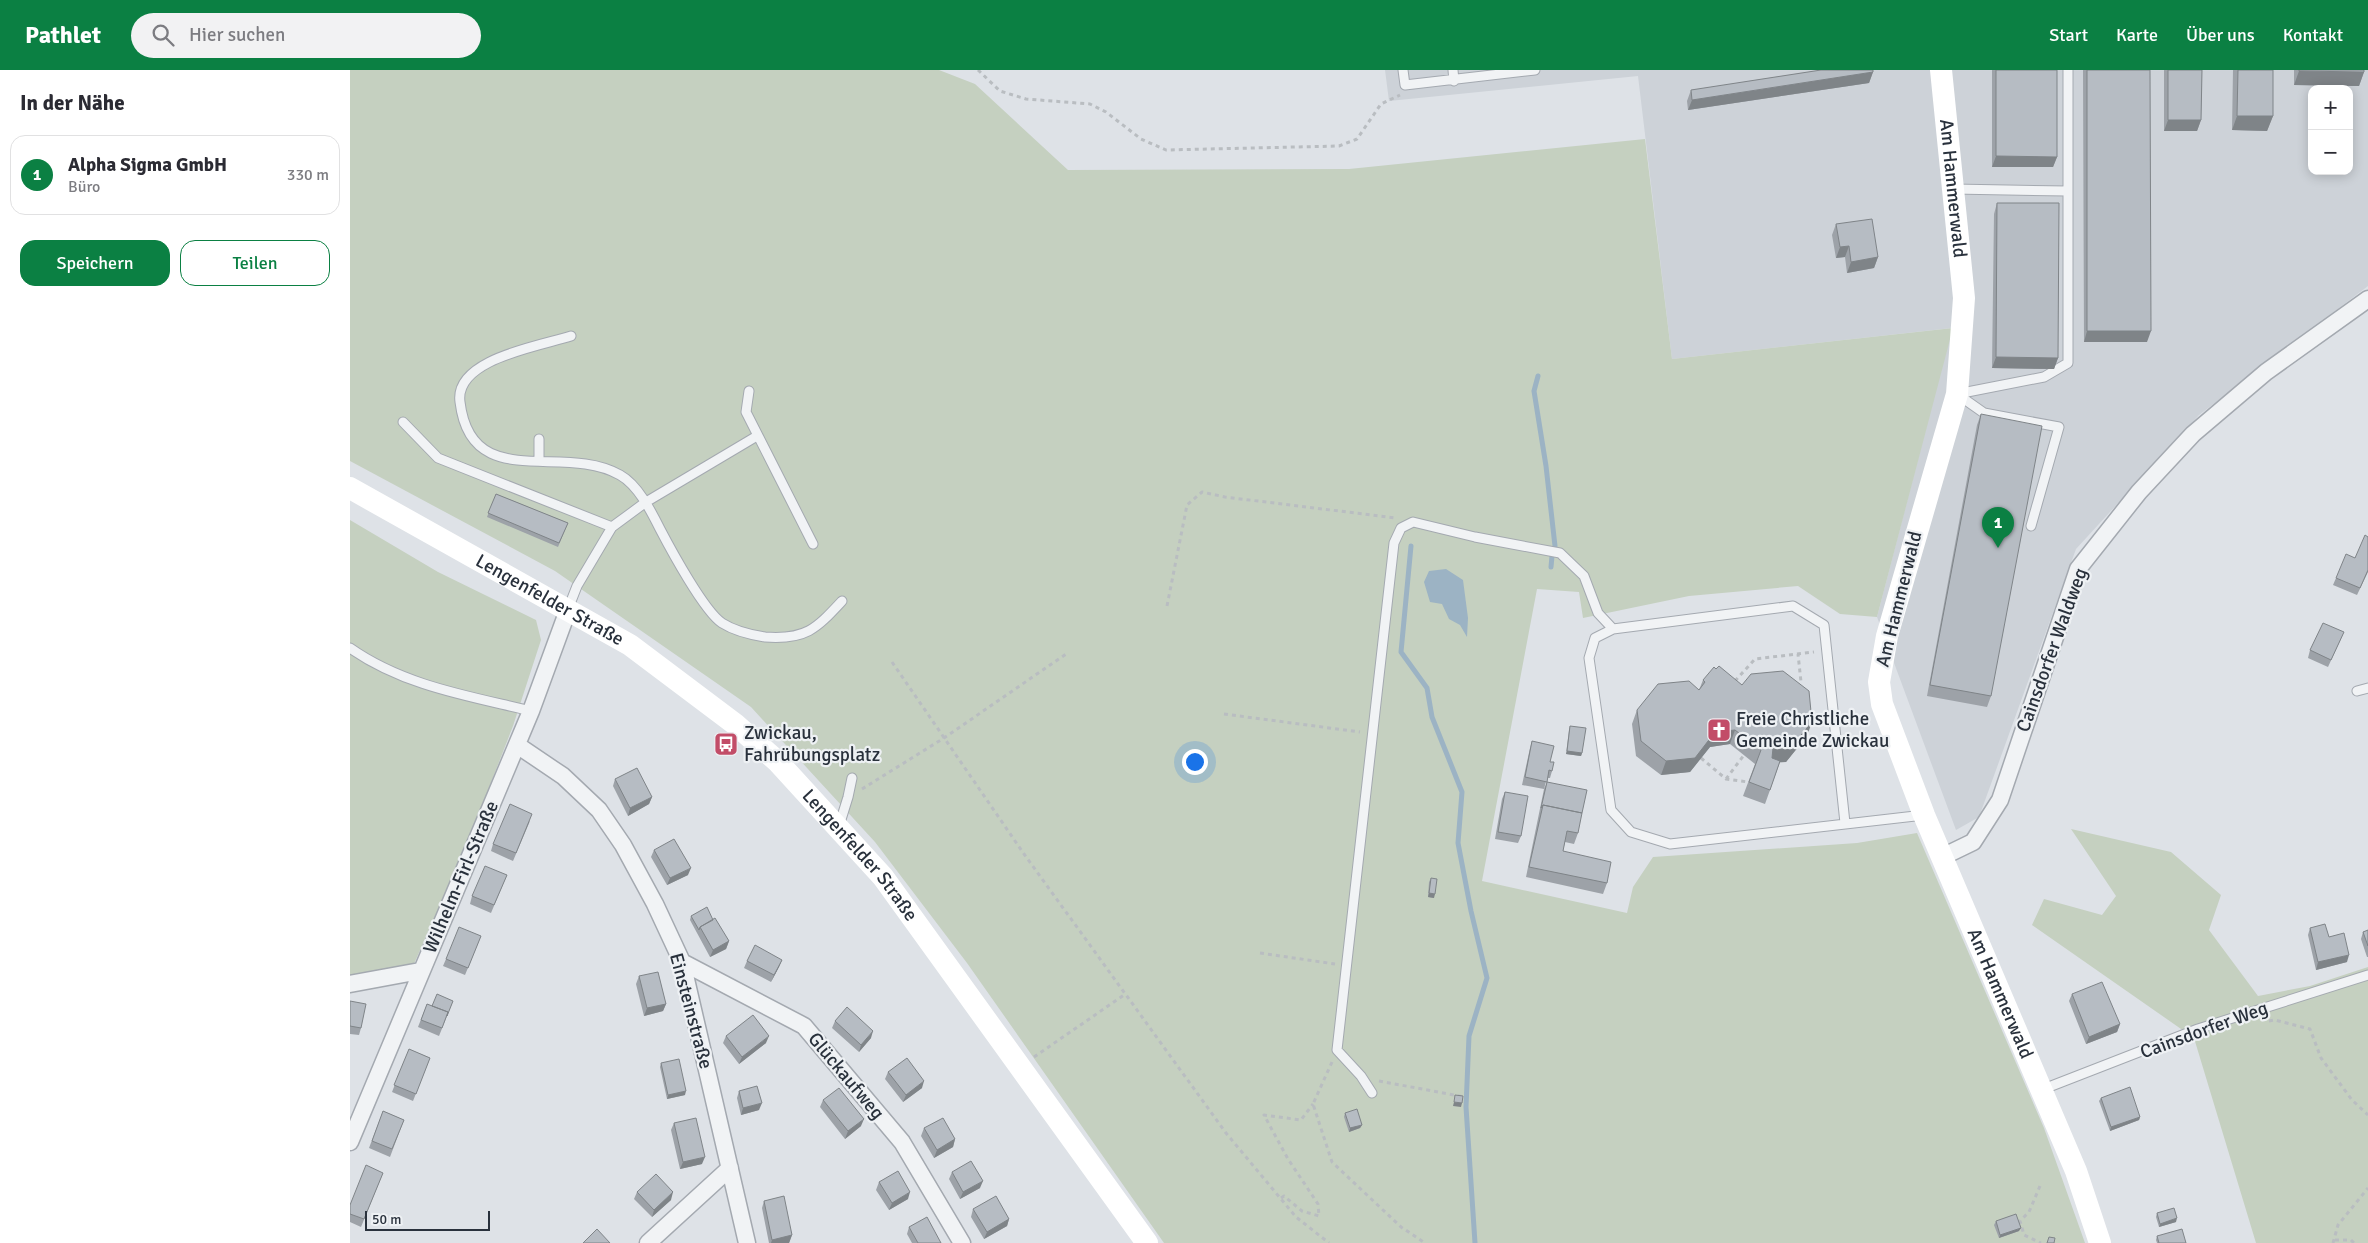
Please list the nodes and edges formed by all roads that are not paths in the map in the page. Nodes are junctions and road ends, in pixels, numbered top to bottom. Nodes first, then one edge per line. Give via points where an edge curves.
1 (1403, 70) edge
2 (1453, 70) edge
3 (1534, 70) edge
4 (1942, 70) edge
5 (2068, 70) edge
6 (1454, 81) junction
7 (1953, 188) junction
8 (2067, 191) junction
9 (2368, 299) edge
10 (571, 336) dead end
11 (749, 391) dead end
12 (1957, 394) junction
13 (403, 422) dead end
14 (757, 436) junction
15 (539, 439) dead end
16 (539, 460) junction
17 (350, 488) edge
18 (646, 502) junction
19 (2031, 526) dead end
20 (612, 527) junction
21 (813, 544) dead end
22 (842, 601) dead end
23 (568, 610) junction
24 (1613, 628) junction
25 (350, 648) edge
26 (2368, 688) edge
27 (2357, 691) dead end
28 (531, 711) junction
29 (518, 744) junction
30 (852, 778) dead end
31 (1924, 815) junction
32 (1845, 823) junction
33 (839, 826) junction
34 (1942, 857) junction
35 (682, 962) junction
36 (420, 971) junction
37 (2368, 975) edge
38 (350, 984) edge
39 (2041, 1090) junction
40 (1372, 1093) dead end
41 (350, 1142) edge
42 (730, 1168) junction
43 (648, 1243) edge
44 (747, 1243) edge
45 (962, 1243) edge
46 (1147, 1243) edge
47 (2100, 1243) edge

1 - 6 lane via 1405,86
2 - 6 lane
3 - 6 lane
4 - 7 main road, Am Hammerwald
5 - 8 lane
7 - 8 lane
7 - 12 main road, Am Hammerwald via 1964,298
8 - 12 lane via 2068,363 2044,377
9 - 34 street, Cainsdorfer Waldweg via 2266,372 2194,434 2140,492 2078,569 2000,800 1973,842
10 - 16 lane via 491,360 471,372 459,396 462,422 473,442 496,458
11 - 14 lane via 746,412
12 - 19 lane via 1984,413 2059,427
12 - 31 main road, Am Hammerwald via 1887,636 1879,682 1882,704
13 - 20 lane via 438,458
14 - 18 lane
14 - 21 lane
15 - 16 lane
16 - 18 lane via 597,466 621,475
17 - 23 main road, Lengenfelder Straße
18 - 20 lane
18 - 22 lane via 696,591 722,623 755,636 786,638 818,628
20 - 23 lane via 577,586
23 - 28 street, Wilhelm-Firl-Straße
23 - 33 main road, Lengenfelder Straße via 630,646 735,724 778,762
24 - 32 lane via 1793,606 1824,625
24 - 32 lane via 1595,638 1589,658 1611,810 1631,832 1670,844
24 - 40 lane via 1598,613 1584,576 1560,553 1413,522 1401,528 1394,543 1337,1050
25 - 28 lane via 365,659 417,683
26 - 27 lane
28 - 29 street, Wilhelm-Firl-Straße
29 - 35 street, Einsteinstraße via 563,776 599,810 623,844
29 - 36 street, Wilhelm-Firl-Straße
30 - 33 lane
31 - 32 lane
31 - 34 main road, Am Hammerwald
33 - 46 main road, Lengenfelder Straße via 883,877
34 - 39 main road, Am Hammerwald
35 - 42 street, Einsteinstraße
35 - 45 street, Glückaufweg via 804,1026 902,1142
36 - 38 street
36 - 41 street, Wilhelm-Firl-Straße
37 - 39 lane, Cainsdorfer Weg via 2198,1029
39 - 47 main road, Am Hammerwald via 2076,1171
42 - 43 street
42 - 44 street, Einsteinstraße

